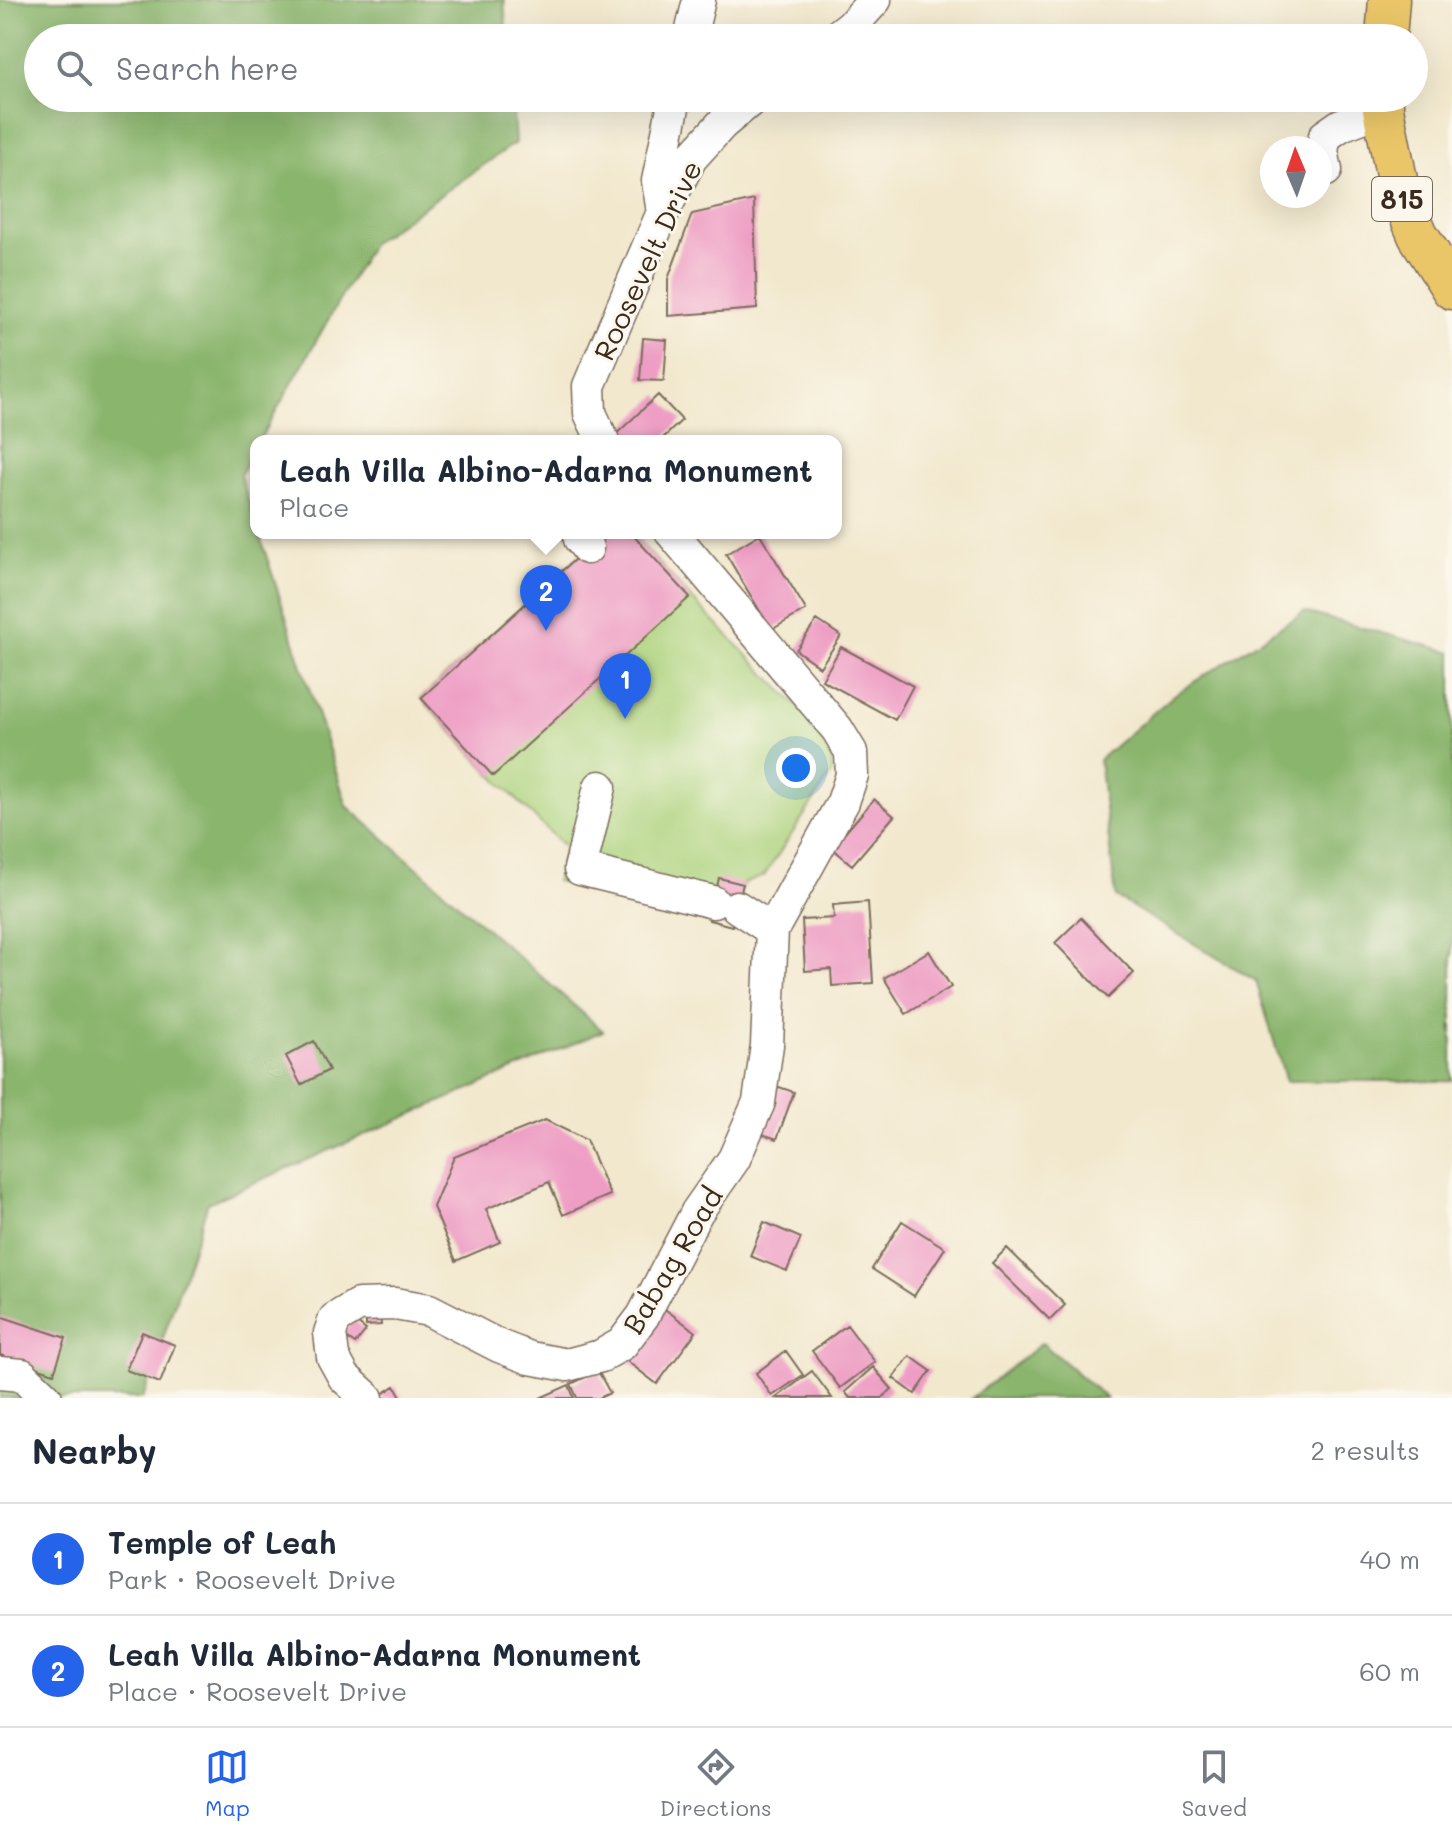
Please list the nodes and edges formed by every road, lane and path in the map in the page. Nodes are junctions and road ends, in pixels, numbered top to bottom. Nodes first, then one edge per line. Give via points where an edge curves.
1 (699, 0) edge
2 (875, 0) edge
3 (1389, 0) edge
4 (693, 24) edge
5 (853, 24) edge
6 (1387, 24) edge
7 (672, 112) edge
8 (736, 112) edge
9 (1367, 112) edge
10 (1384, 112) edge
11 (1325, 136) edge
12 (663, 212) junction
13 (1452, 289) edge
14 (600, 435) edge
15 (677, 539) edge
16 (600, 787) dead end
17 (772, 930) junction
18 (0, 1373) edge
19 (46, 1398) edge
20 (367, 1398) edge

1 - 4 street
2 - 5 street
3 - 6 main road
7 - 12 street via 658,181
8 - 12 street, Roosevelt Drive via 691,158
9 - 11 street
10 - 13 main road, 815 via 1399,190 1418,235
12 - 14 street, Roosevelt Drive via 589,386 590,413
15 - 17 street via 851,752 852,775 843,802
16 - 17 street via 580,869 725,905
17 - 20 street, Babag Road via 759,1102 734,1159 697,1212 643,1316 622,1344 567,1365 499,1346 429,1310 358,1305 335,1319 330,1333 333,1357 344,1377
18 - 19 street via 22,1375

